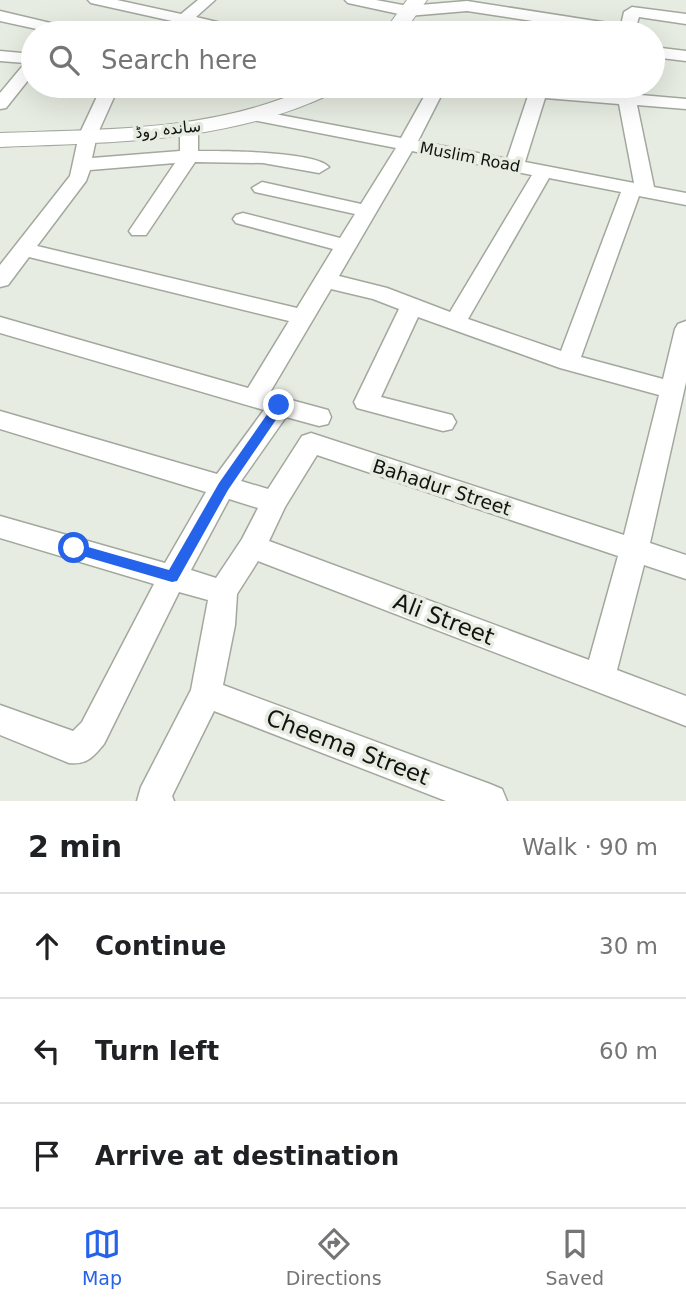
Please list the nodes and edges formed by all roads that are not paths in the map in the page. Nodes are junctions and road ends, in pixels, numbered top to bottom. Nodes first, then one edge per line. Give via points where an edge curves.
1 (207, 0) edge
2 (353, 0) edge
3 (103, 1) edge
4 (413, 5) edge
5 (518, 14) junction
6 (0, 16) edge
7 (183, 19) junction
8 (686, 19) edge
9 (21, 21) edge
10 (80, 21) edge
11 (181, 21) edge
12 (192, 21) edge
13 (402, 21) edge
14 (515, 21) edge
15 (561, 21) edge
16 (630, 21) edge
17 (665, 53) edge
18 (0, 56) edge
19 (686, 56) edge
20 (21, 59) edge
21 (21, 76) edge
22 (105, 98) edge
23 (301, 98) edge
24 (432, 98) edge
25 (536, 98) edge
26 (627, 98) joint
27 (2, 100) edge
28 (686, 104) edge
29 (254, 115) junction
30 (189, 127) junction
31 (88, 135) junction
32 (0, 140) edge
33 (407, 145) junction
34 (329, 149) junction
35 (189, 156) junction
36 (81, 165) junction
37 (514, 166) junction
38 (544, 171) junction
39 (308, 186) dead end
40 (262, 188) dead end
41 (639, 190) junction
42 (686, 199) edge
43 (367, 211) junction
44 (243, 219) dead end
45 (139, 231) dead end
46 (346, 246) junction
47 (24, 249) junction
48 (0, 280) edge
49 (325, 280) junction
50 (412, 306) junction
51 (303, 317) junction
52 (455, 323) junction
53 (0, 325) edge
54 (686, 329) edge
55 (568, 362) junction
56 (672, 390) junction
57 (267, 402) junction
58 (319, 417) dead end
59 (0, 420) edge
60 (443, 422) dead end
61 (223, 486) junction
62 (274, 502) junction
63 (0, 527) edge
64 (252, 547) junction
65 (632, 550) junction
66 (686, 568) edge
67 (172, 577) junction
68 (223, 592) junction
69 (600, 678) junction
70 (206, 693) junction
71 (686, 711) edge
72 (0, 720) edge
73 (155, 800) edge
74 (490, 801) edge

1 - 7 street
2 - 4 street
3 - 7 street
3 - 10 street
4 - 5 street via 467,6
4 - 13 main road
5 - 14 street
5 - 15 street
6 - 9 street
7 - 11 street
7 - 12 street
8 - 16 street via 632,12
17 - 19 street
18 - 20 street
21 - 27 street
22 - 31 street
23 - 29 main road, ساندہ روڈ
24 - 33 street
25 - 37 street
26 - 28 street
26 - 41 street
29 - 30 main road, ساندہ روڈ
29 - 34 street, Muslim Road
30 - 31 main road, ساندہ روڈ
30 - 35 street
31 - 32 main road, ساندہ روڈ
31 - 36 street
33 - 34 street, Muslim Road
33 - 37 street, Muslim Road
33 - 43 street
34 - 35 street via 263,158
34 - 39 street
35 - 36 street
35 - 45 street
36 - 47 street via 79,177
37 - 38 street, Muslim Road
38 - 41 street, Muslim Road
38 - 52 street
40 - 43 street
41 - 42 street, Muslim Road
41 - 55 street
43 - 46 street
44 - 46 street
46 - 49 street
47 - 48 street
47 - 51 street
49 - 50 street
49 - 51 street
50 - 52 street
50 - 60 street via 366,402
51 - 57 street
52 - 55 street
53 - 57 street
54 - 56 street
55 - 56 street
56 - 65 street
57 - 58 street
57 - 61 street
59 - 61 street
61 - 62 street
61 - 67 street
62 - 64 street, Bahadur Street
62 - 65 street, Bahadur Street via 312,443
63 - 67 street
64 - 68 street
64 - 69 street, Ali Street
65 - 66 street, Bahadur Street
65 - 69 street
67 - 68 street
67 - 72 street via 93,733 80,748
68 - 70 street
69 - 71 street, Ali Street
70 - 73 street
70 - 74 street, Cheema Street

